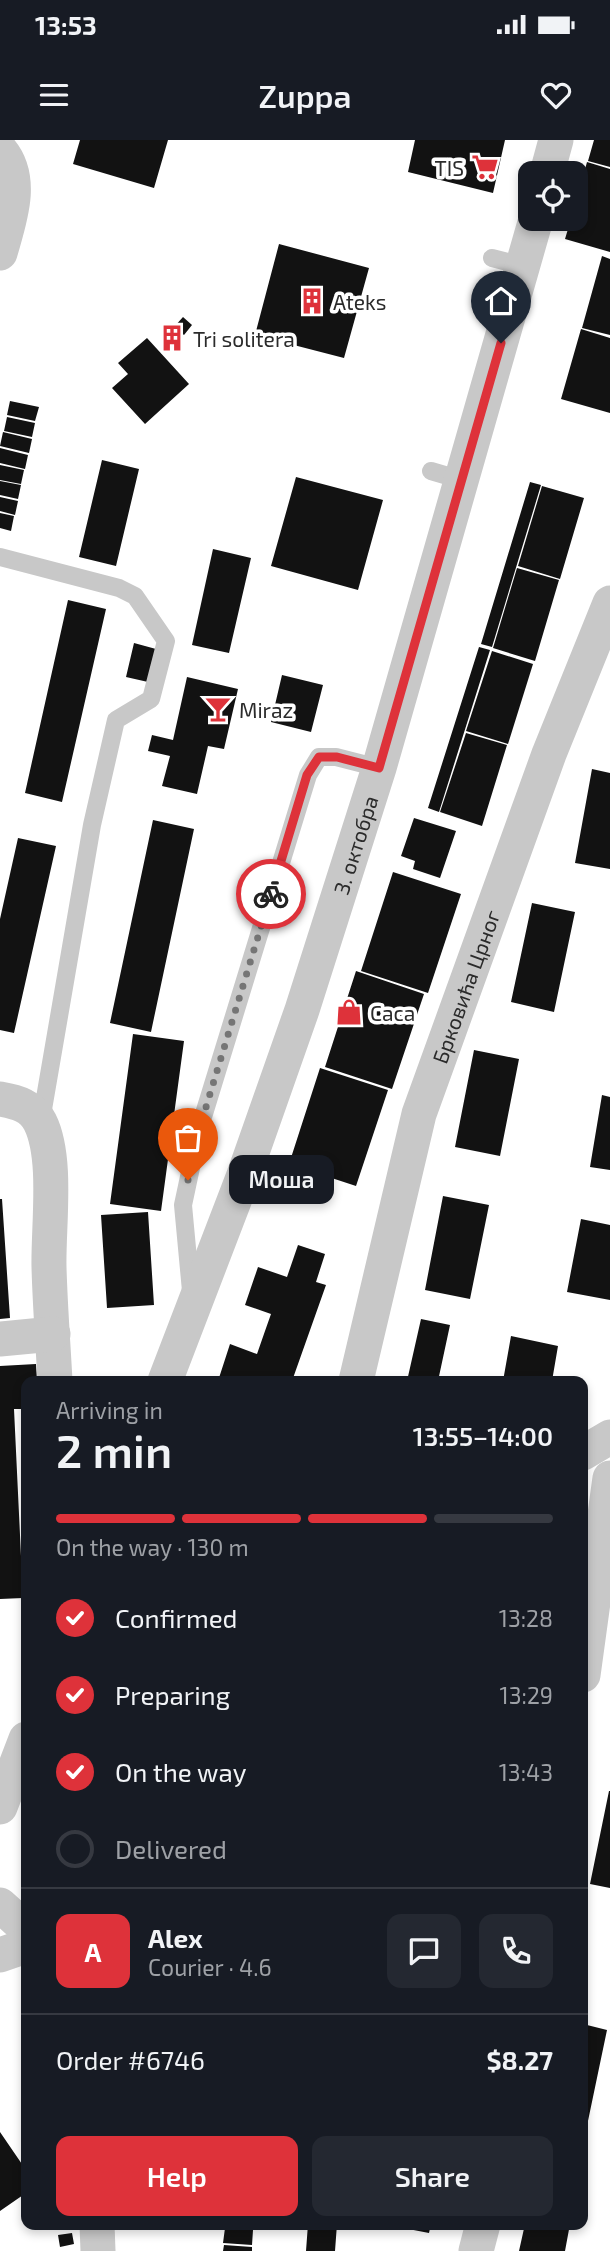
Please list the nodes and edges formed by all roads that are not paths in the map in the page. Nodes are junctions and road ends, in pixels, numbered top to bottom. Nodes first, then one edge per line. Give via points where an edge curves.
1 (556, 140) edge
2 (0, 150) edge
3 (550, 161) edge
4 (528, 231) edge
5 (0, 253) edge
6 (0, 556) edge
7 (610, 603) edge
8 (379, 768) junction
9 (0, 1098) edge
10 (40, 1124) junction
11 (193, 1309) junction
12 (53, 1334) junction
13 (0, 1339) edge
14 (55, 1376) edge
15 (166, 1376) edge
16 (357, 1376) edge
17 (610, 1437) edge
18 (588, 1450) edge
19 (610, 1478) edge
20 (588, 1639) edge
21 (21, 1752) edge
22 (0, 1807) edge
23 (0, 1905) edge
24 (21, 1923) edge
25 (21, 1948) edge
26 (0, 1955) edge
27 (97, 2230) edge
28 (481, 2230) edge
29 (98, 2251) edge
30 (477, 2251) edge

1 - 3 street
2 - 5 street via 15,182
4 - 8 street, 3. октобра via 508,262
6 - 10 lane via 135,596 166,641 151,699 116,720
7 - 16 street, Брковића Црног via 549,754 419,1114
8 - 11 street, 3. октобра via 302,1010
8 - 11 lane via 319,757 307,775 199,1130 183,1205
9 - 10 street via 30,1109
10 - 12 street via 48,1148
11 - 15 street, 3. октобра
12 - 13 street
12 - 14 street
17 - 18 street
19 - 20 street
21 - 22 street
23 - 24 street
25 - 26 street
27 - 29 street
28 - 30 street

